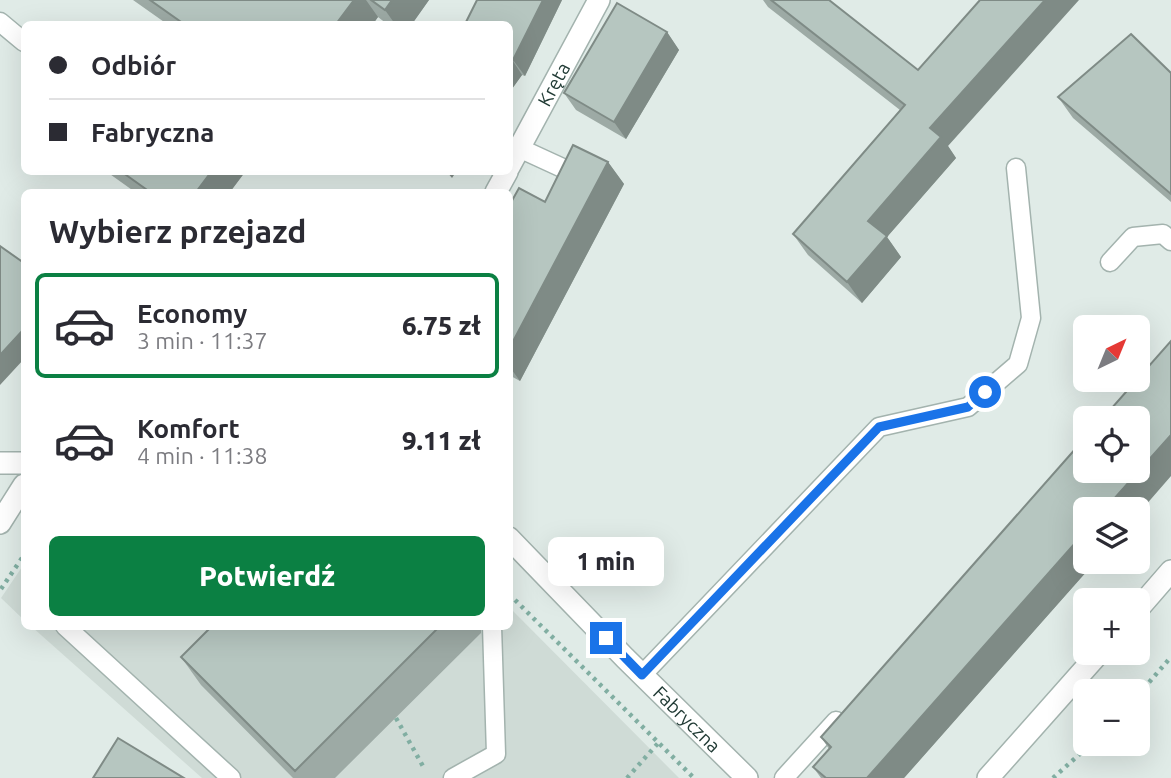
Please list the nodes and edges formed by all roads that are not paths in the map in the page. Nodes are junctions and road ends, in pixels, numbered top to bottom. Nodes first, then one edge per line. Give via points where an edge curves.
1 (598, 0) edge
2 (0, 22) edge
3 (21, 40) edge
4 (519, 148) junction
5 (513, 159) edge
6 (1016, 167) dead end
7 (569, 171) edge
8 (1171, 241) edge
9 (1110, 262) dead end
10 (0, 463) edge
11 (21, 463) edge
12 (21, 490) edge
13 (0, 523) edge
14 (513, 542) edge
15 (1171, 570) edge
16 (1150, 595) edge
17 (69, 630) edge
18 (492, 630) edge
19 (1088, 665) edge
20 (642, 675) junction
21 (848, 707) edge
22 (231, 778) edge
23 (453, 778) edge
24 (747, 778) edge
25 (784, 778) edge
26 (988, 778) edge

1 - 4 street, Kręta
2 - 3 lane
4 - 5 street, Kręta
4 - 7 lane
6 - 20 lane via 1031,318 1018,364 968,407 879,427
8 - 9 lane via 1163,234 1133,237
10 - 11 street
12 - 13 street
14 - 20 street, Fabryczna
15 - 16 street
17 - 22 lane
18 - 23 lane via 496,754
19 - 26 street
20 - 24 street, Fabryczna
21 - 25 lane

